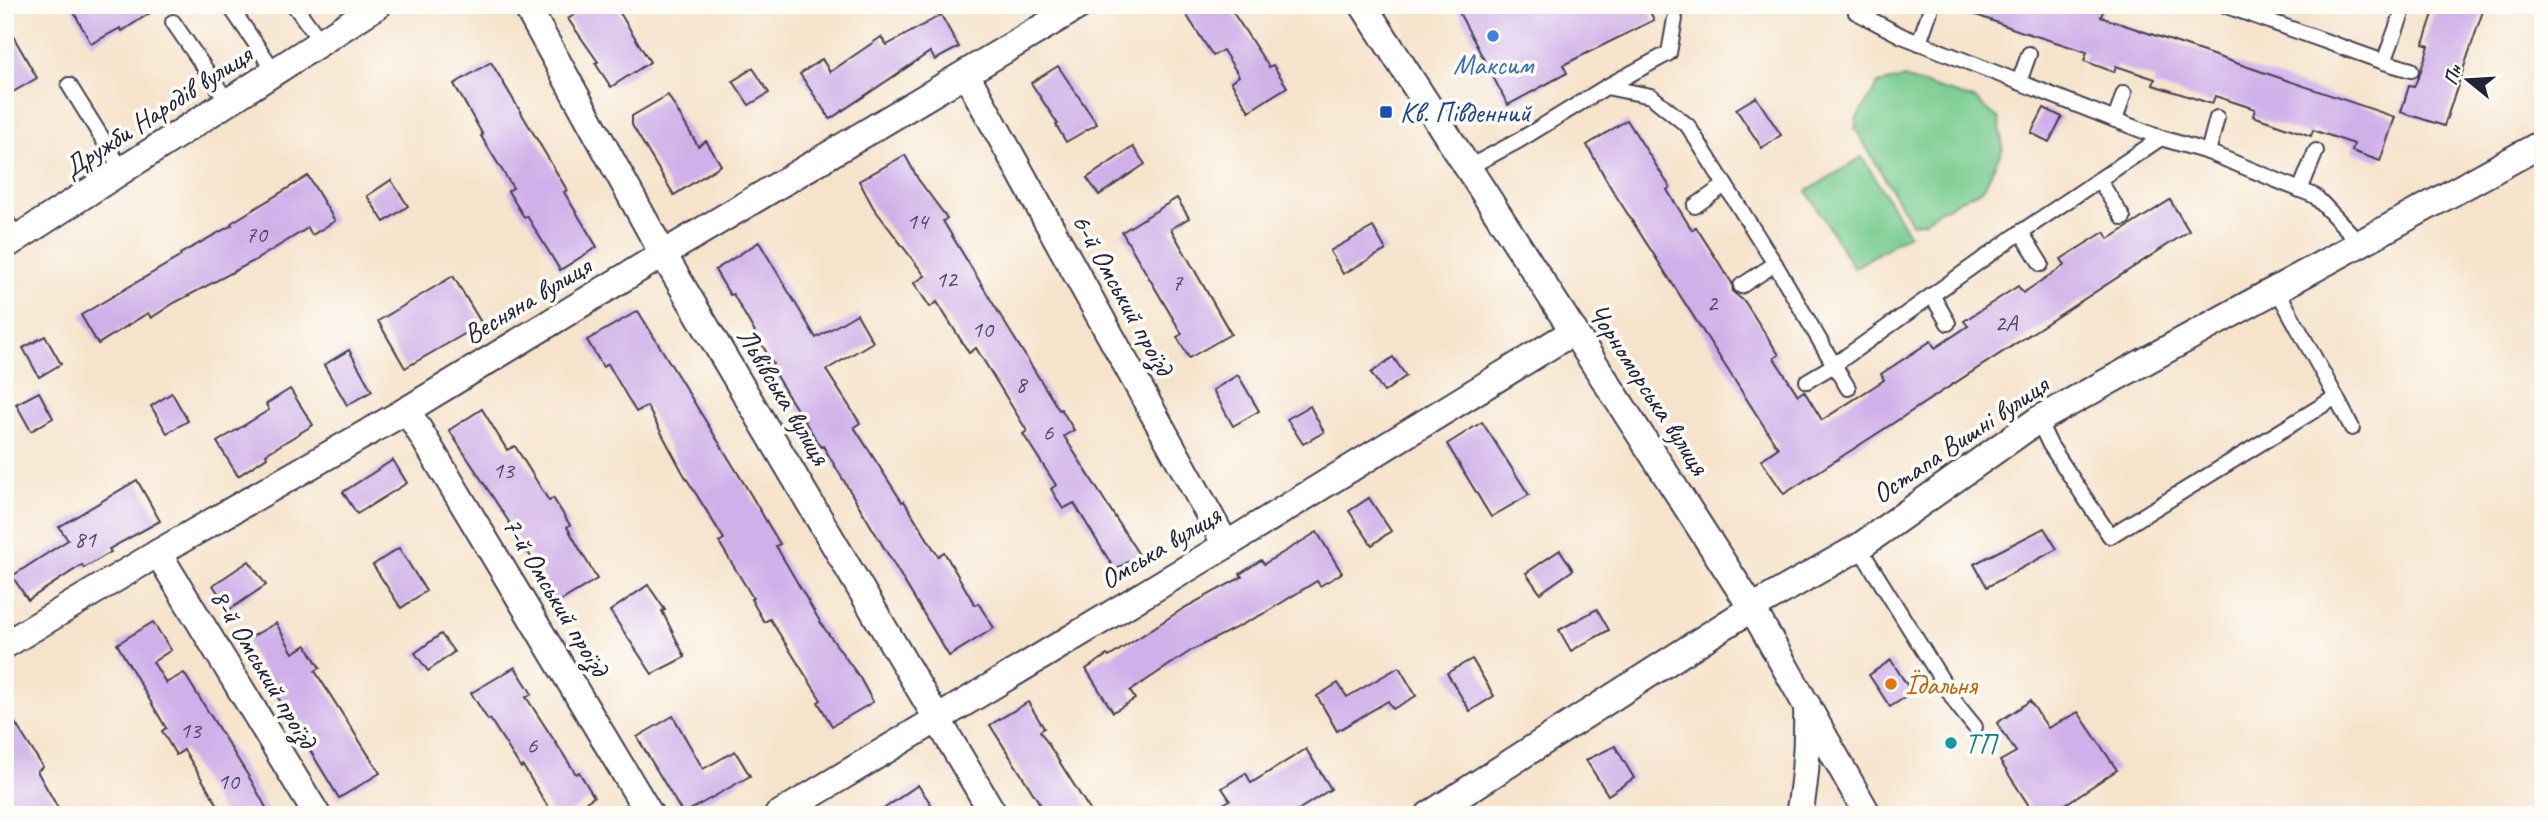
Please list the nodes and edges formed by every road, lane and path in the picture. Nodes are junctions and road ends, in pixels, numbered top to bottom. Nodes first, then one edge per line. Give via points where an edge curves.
1 (229, 5) edge
2 (294, 5) edge
3 (378, 5) edge
4 (526, 5) edge
5 (1080, 5) edge
6 (1363, 5) edge
7 (1857, 5) edge
8 (2224, 5) edge
9 (2405, 5) edge
10 (1930, 11) dead end
11 (1675, 19) dead end
12 (173, 22) dead end
13 (321, 42) junction
14 (1919, 43) junction
15 (2029, 54) dead end
16 (2384, 62) junction
17 (2411, 70) dead end
18 (275, 72) junction
19 (966, 74) junction
20 (2019, 82) junction
21 (69, 86) dead end
22 (1606, 88) junction
23 (2124, 93) dead end
24 (228, 102) junction
25 (2217, 118) dead end
26 (2115, 120) junction
27 (2161, 138) junction
28 (2543, 143) edge
29 (2316, 151) dead end
30 (2208, 152) junction
31 (1469, 167) junction
32 (122, 170) junction
33 (2099, 180) junction
34 (1725, 185) junction
35 (2300, 190) junction
36 (1695, 206) dead end
37 (2123, 218) dead end
38 (2021, 232) junction
39 (9, 234) edge
40 (2359, 242) junction
41 (663, 254) junction
42 (1775, 264) junction
43 (2041, 264) dead end
44 (1741, 286) dead end
45 (2276, 288) junction
46 (1932, 295) junction
47 (1948, 323) dead end
48 (1574, 331) junction
49 (1834, 365) junction
50 (1807, 381) dead end
51 (1849, 388) dead end
52 (2336, 397) junction
53 (407, 411) junction
54 (2038, 420) junction
55 (2352, 428) dead end
56 (1226, 545) junction
57 (1859, 547) junction
58 (158, 553) junction
59 (1752, 608) junction
60 (5, 645) edge
61 (1807, 702) junction
62 (938, 719) junction
63 (1975, 727) dead end
64 (317, 815) edge
65 (650, 815) edge
66 (778, 815) edge
67 (994, 815) edge
68 (1429, 815) edge
69 (1799, 815) edge
70 (1868, 815) edge

1 - 18 lane
2 - 13 lane
3 - 13 street, Дружби Народів вулиця
4 - 41 street, Львівська вулиця
5 - 19 street, Весняна вулиця
6 - 31 street, Чорноморська вулиця
7 - 14 lane via 1856,12
8 - 16 lane
9 - 16 lane
10 - 14 lane
11 - 22 lane via 1669,53
12 - 24 lane
13 - 18 street, Дружби Народів вулиця
14 - 20 lane
15 - 20 lane
16 - 17 lane
18 - 24 street, Дружби Народів вулиця
19 - 41 street, Весняна вулиця
19 - 56 street, 6-й Омський проїзд
20 - 26 lane
21 - 32 lane
22 - 31 lane
22 - 34 lane via 1651,96 1679,118
23 - 26 lane
24 - 32 street, Дружби Народів вулиця
25 - 30 lane
26 - 27 lane
27 - 30 lane
27 - 33 lane
28 - 40 street, Остапа Вишні вулиця
29 - 35 lane
30 - 35 lane
31 - 48 street, Чорноморська вулиця
32 - 39 street, Дружби Народів вулиця
33 - 37 lane
33 - 38 lane
34 - 36 lane
34 - 42 lane
35 - 40 lane via 2315,196
38 - 43 lane
38 - 46 lane
40 - 45 street, Остапа Вишні вулиця
41 - 53 street, Весняна вулиця
41 - 62 street, Львівська вулиця
42 - 44 lane
42 - 49 lane
45 - 52 lane
45 - 54 street, Остапа Вишні вулиця
46 - 47 lane
46 - 49 lane
48 - 56 street, Омська вулиця
48 - 59 street, Чорноморська вулиця
49 - 50 lane
49 - 51 lane
52 - 54 lane via 2110,536
52 - 55 lane
53 - 58 street, Весняна вулиця
53 - 65 street, 7-й Омський проїзд
54 - 57 street, Остапа Вишні вулиця
56 - 62 street, Омська вулиця
57 - 59 street, Остапа Вишні вулиця
57 - 63 lane
58 - 60 street, Весняна вулиця
58 - 64 street, 8-й Омський проїзд
59 - 61 street, Чорноморська вулиця
59 - 68 street, Остапа Вишні вулиця
61 - 69 street
61 - 70 street, Чорноморська вулиця
62 - 66 street, Омська вулиця
62 - 67 street, Львівська вулиця

